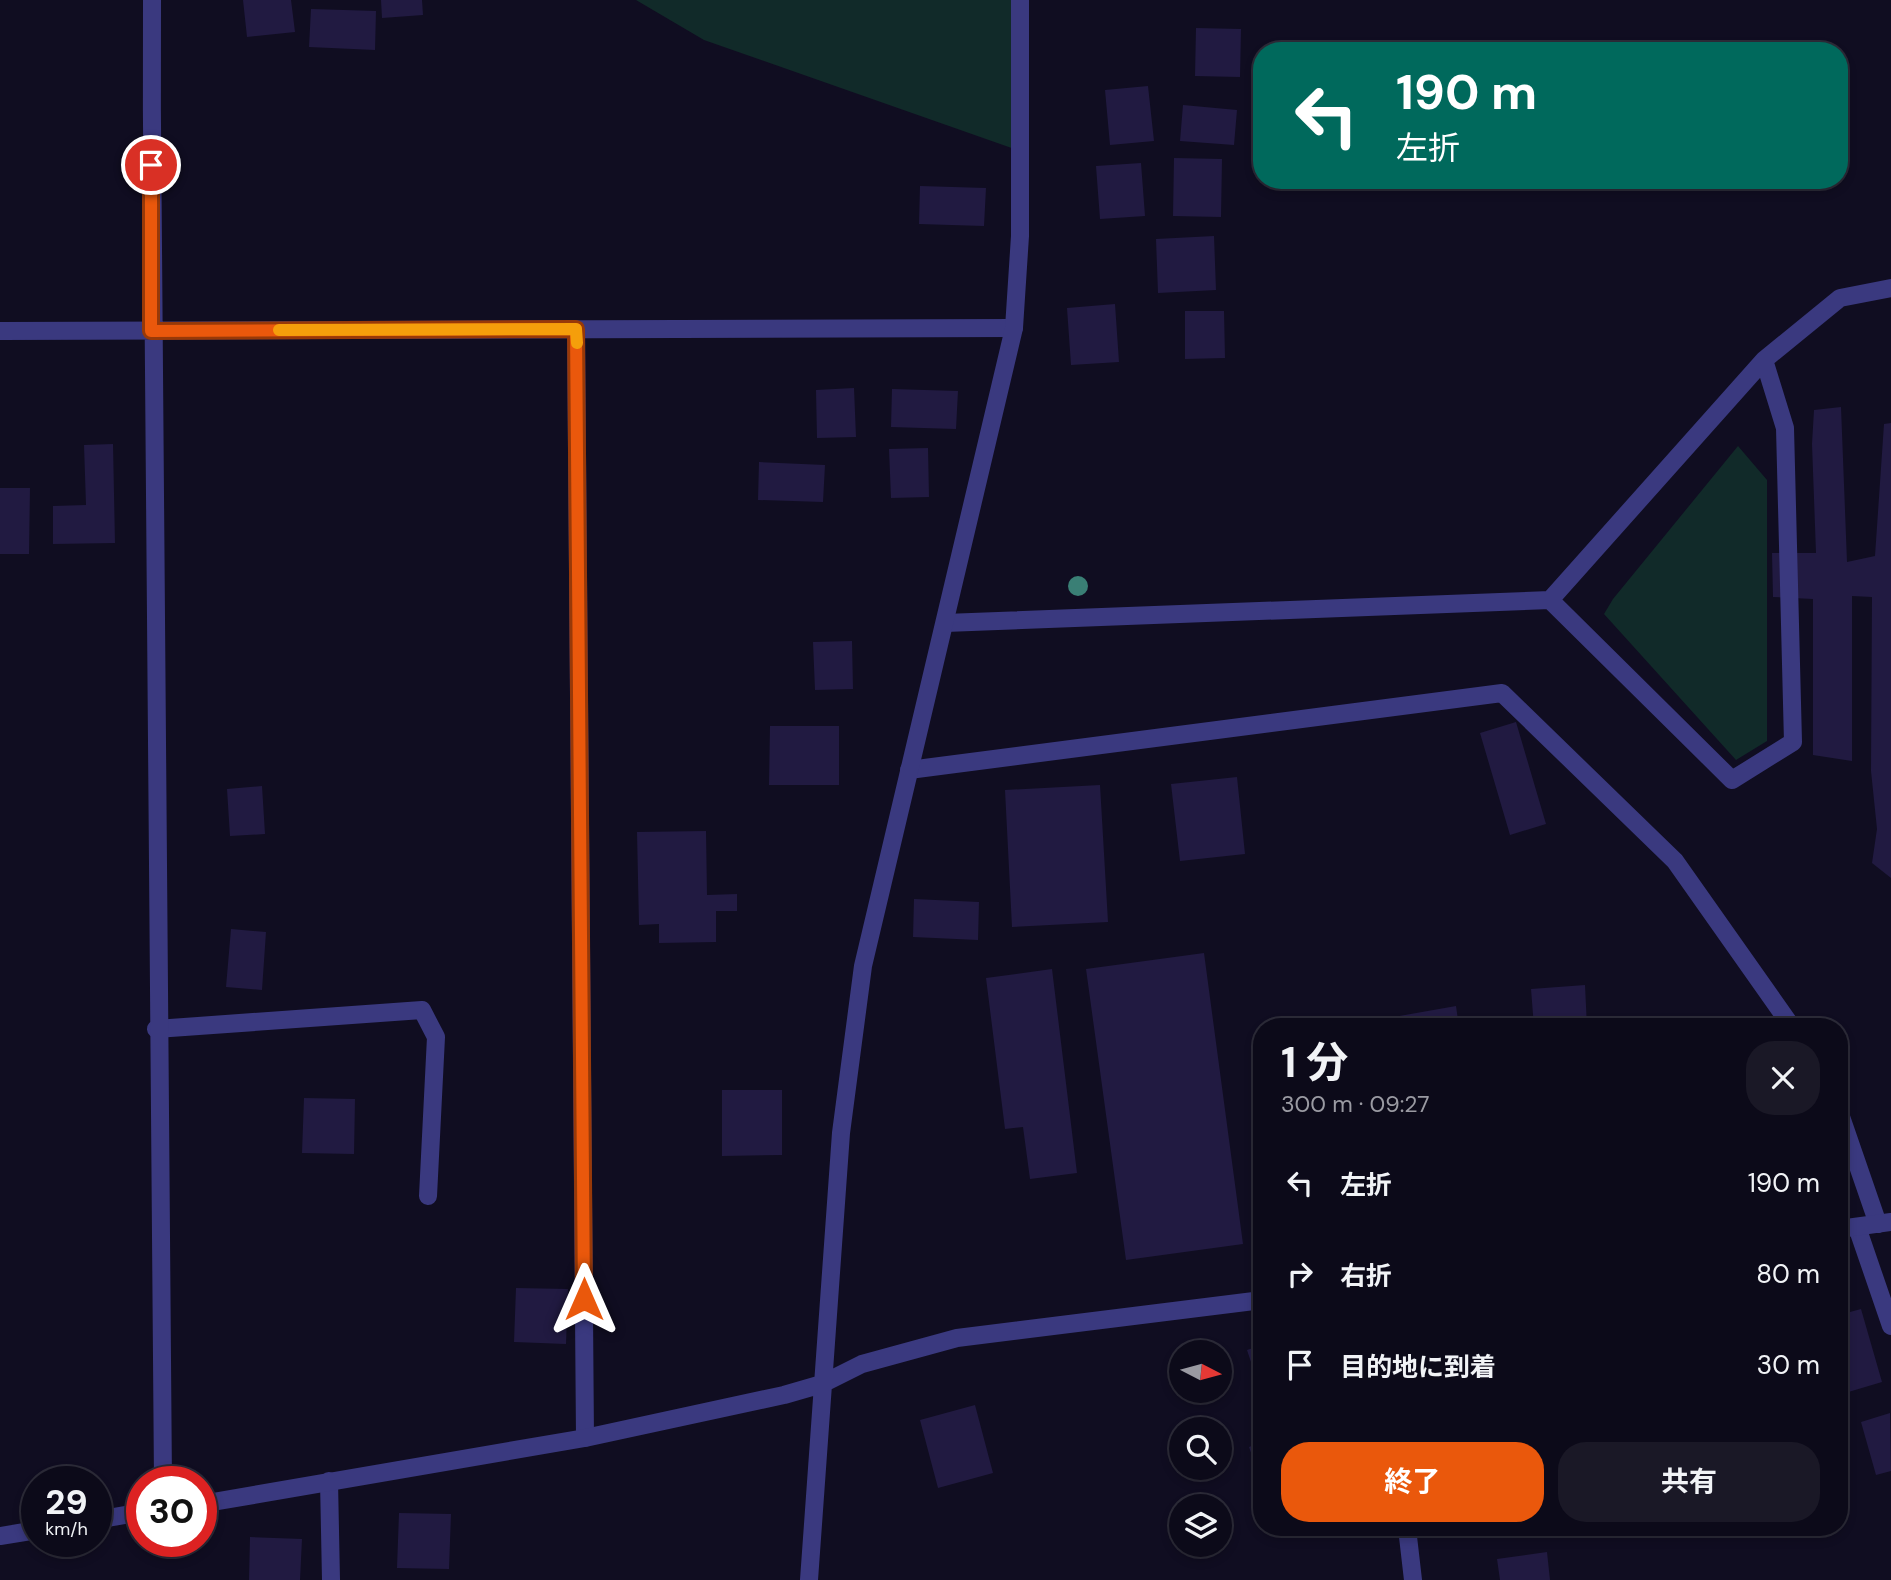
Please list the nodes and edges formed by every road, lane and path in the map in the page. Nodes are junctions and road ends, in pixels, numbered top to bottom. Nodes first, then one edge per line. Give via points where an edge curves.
1 (152, 0) edge
2 (1020, 0) edge
3 (1891, 288) edge
4 (1014, 328) junction
5 (576, 329) junction
6 (0, 331) edge
7 (151, 331) junction
8 (1764, 359) junction
9 (1550, 600) junction
10 (946, 624) junction
11 (909, 770) junction
12 (1786, 1018) edge
13 (156, 1029) junction
14 (1848, 1133) edge
15 (428, 1196) dead end
16 (1885, 1223) edge
17 (1848, 1228) edge
18 (1253, 1301) edge
19 (1891, 1326) edge
20 (822, 1384) junction
21 (585, 1438) junction
22 (163, 1466) edge
23 (329, 1481) junction
24 (217, 1501) edge
25 (21, 1533) edge
26 (0, 1536) edge
27 (1408, 1536) edge
28 (331, 1580) edge
29 (809, 1580) edge
30 (1413, 1580) edge

1 - 7 street
2 - 4 street via 1020,236
3 - 8 street via 1840,298
4 - 5 street
4 - 10 street
5 - 7 street
5 - 21 street
6 - 7 street
7 - 13 street
8 - 9 street
8 - 9 street via 1785,428 1793,742 1732,780
9 - 10 street
10 - 11 street
11 - 12 street via 1502,693 1675,861
11 - 20 street via 863,966 841,1133
13 - 15 street via 422,1010 436,1037
13 - 22 street
14 - 16 street
16 - 17 street
17 - 19 street
18 - 20 street via 957,1338 862,1364
20 - 21 street
20 - 29 street
21 - 23 street
23 - 24 street
23 - 28 street
25 - 26 street
27 - 30 street

